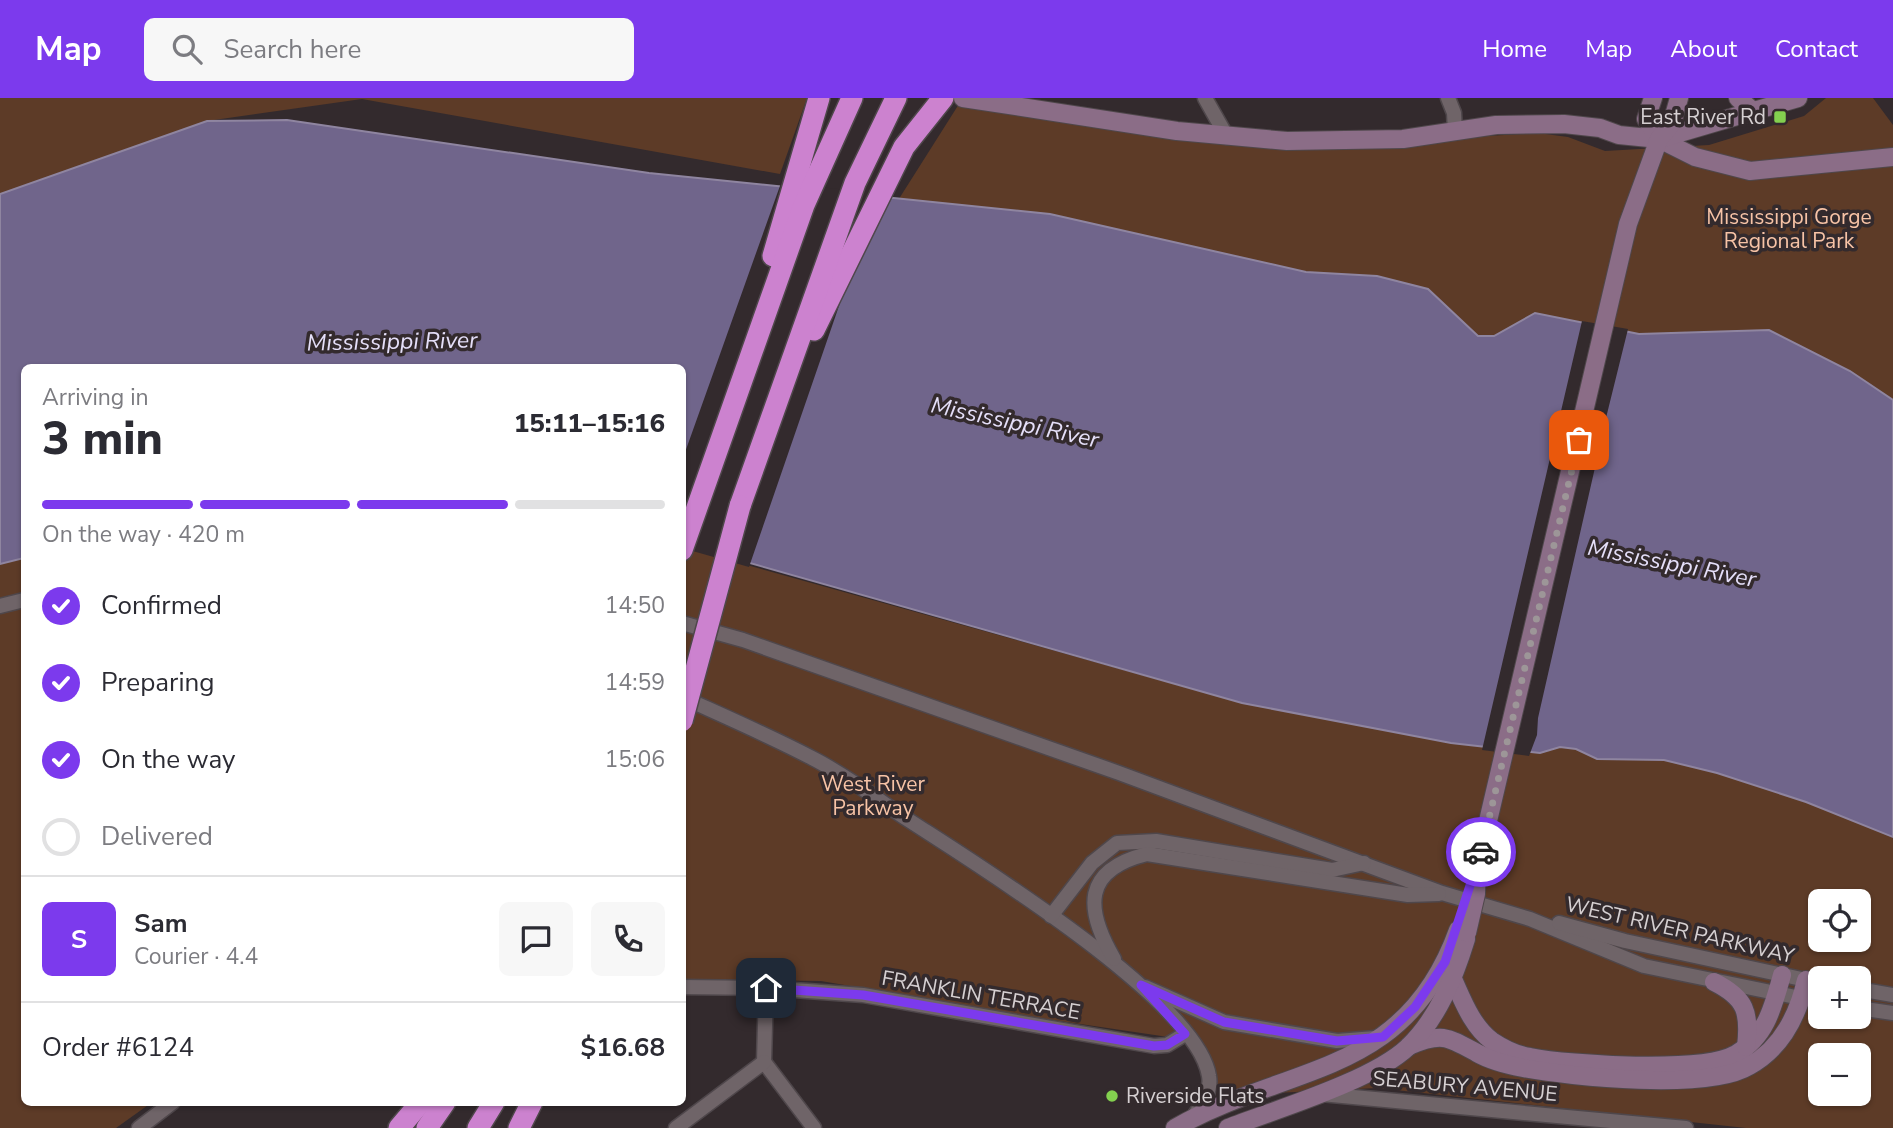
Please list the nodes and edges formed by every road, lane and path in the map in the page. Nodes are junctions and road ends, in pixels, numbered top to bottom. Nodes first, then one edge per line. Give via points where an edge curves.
1 (819, 98) edge
2 (852, 98) edge
3 (896, 98) edge
4 (943, 98) edge
5 (963, 98) edge
6 (1205, 98) edge
7 (1448, 98) edge
8 (1653, 98) edge
9 (1679, 98) edge
10 (1738, 98) edge
11 (1798, 98) edge
12 (1755, 113) junction
13 (1455, 131) junction
14 (1227, 137) junction
15 (1659, 139) junction
16 (1893, 157) edge
17 (774, 410) junction
18 (725, 430) junction
19 (740, 506) junction
20 (686, 539) edge
21 (21, 601) edge
22 (0, 606) edge
23 (686, 624) edge
24 (686, 657) edge
25 (686, 698) edge
26 (686, 707) edge
27 (1364, 863) junction
28 (1442, 894) junction
29 (1051, 916) junction
30 (1530, 919) junction
31 (1463, 931) junction
32 (1116, 964) junction
33 (1782, 975) junction
34 (1453, 979) junction
35 (1808, 980) edge
36 (1714, 982) junction
37 (1141, 985) junction
38 (686, 988) edge
39 (766, 988) junction
40 (1808, 989) edge
41 (1871, 991) edge
42 (1776, 995) junction
43 (1893, 995) edge
44 (1802, 999) junction
45 (1808, 1000) edge
46 (1871, 1010) edge
47 (1893, 1013) edge
48 (1185, 1034) junction
49 (1383, 1037) junction
50 (1409, 1046) junction
51 (1746, 1047) junction
52 (764, 1062) junction
53 (1316, 1093) junction
54 (168, 1106) edge
55 (418, 1106) edge
56 (442, 1106) edge
57 (492, 1106) edge
58 (531, 1106) edge
59 (1192, 1119) junction
60 (1628, 1125) edge
61 (139, 1128) edge
62 (399, 1128) edge
63 (426, 1128) edge
64 (478, 1128) edge
65 (519, 1128) edge
66 (676, 1128) edge
67 (814, 1128) edge
68 (1175, 1128) edge
69 (1228, 1128) edge
70 (1686, 1128) edge

1 - 18 highway
2 - 18 highway via 804,205
3 - 17 highway via 842,217
4 - 17 highway via 904,146
5 - 14 street
6 - 14 street
7 - 13 street
8 - 15 street via 1646,119
9 - 15 street via 1672,123
10 - 12 street
11 - 12 street
12 - 15 street via 1712,121
13 - 14 street via 1351,142
13 - 15 street via 1536,123 1579,125
15 - 16 street via 1695,157 1750,171
15 - 31 street, bridge via 1628,224 1477,868 1476,894
17 - 19 highway
18 - 20 highway
19 - 24 highway, bridge
19 - 26 highway, bridge
21 - 22 street
23 - 27 street, WEST RIVER PARKWAY via 743,640
25 - 29 street via 814,759
27 - 28 street, WEST RIVER PARKWAY
27 - 29 street via 1332,870 1156,841 1116,843 1092,863
28 - 30 street, WEST RIVER PARKWAY
28 - 32 street via 1408,895 1147,854 1121,861 1096,893 1097,926
29 - 32 street
30 - 33 street, WEST RIVER PARKWAY
30 - 36 street, WEST RIVER PARKWAY via 1644,966
31 - 34 street
31 - 49 street via 1423,998
32 - 37 street
33 - 35 street, WEST RIVER PARKWAY
33 - 42 street
34 - 50 street
34 - 51 street via 1480,1031 1511,1053 1532,1058 1702,1065
36 - 42 street, WEST RIVER PARKWAY
36 - 51 street via 1738,997 1744,1007
37 - 48 street
37 - 49 street via 1224,1022 1337,1041
38 - 39 street, FRANKLIN TERRACE
39 - 48 street, FRANKLIN TERRACE via 863,995 1154,1046 1167,1045
39 - 52 street
40 - 44 street
41 - 43 street
42 - 44 street, WEST RIVER PARKWAY
42 - 51 street via 1763,1032
44 - 45 street, WEST RIVER PARKWAY
44 - 50 street via 1770,1052 1733,1073 1686,1079 1584,1076 1502,1062 1449,1038 1428,1038
46 - 47 street
48 - 59 street via 1209,1073 1207,1092
49 - 59 street via 1330,1066
50 - 53 street via 1373,1070
52 - 66 street
52 - 67 street
53 - 60 street, SEABURY AVENUE
53 - 69 street
54 - 61 street
55 - 62 highway
56 - 63 highway
57 - 64 highway
58 - 65 highway
59 - 68 street
60 - 70 street

